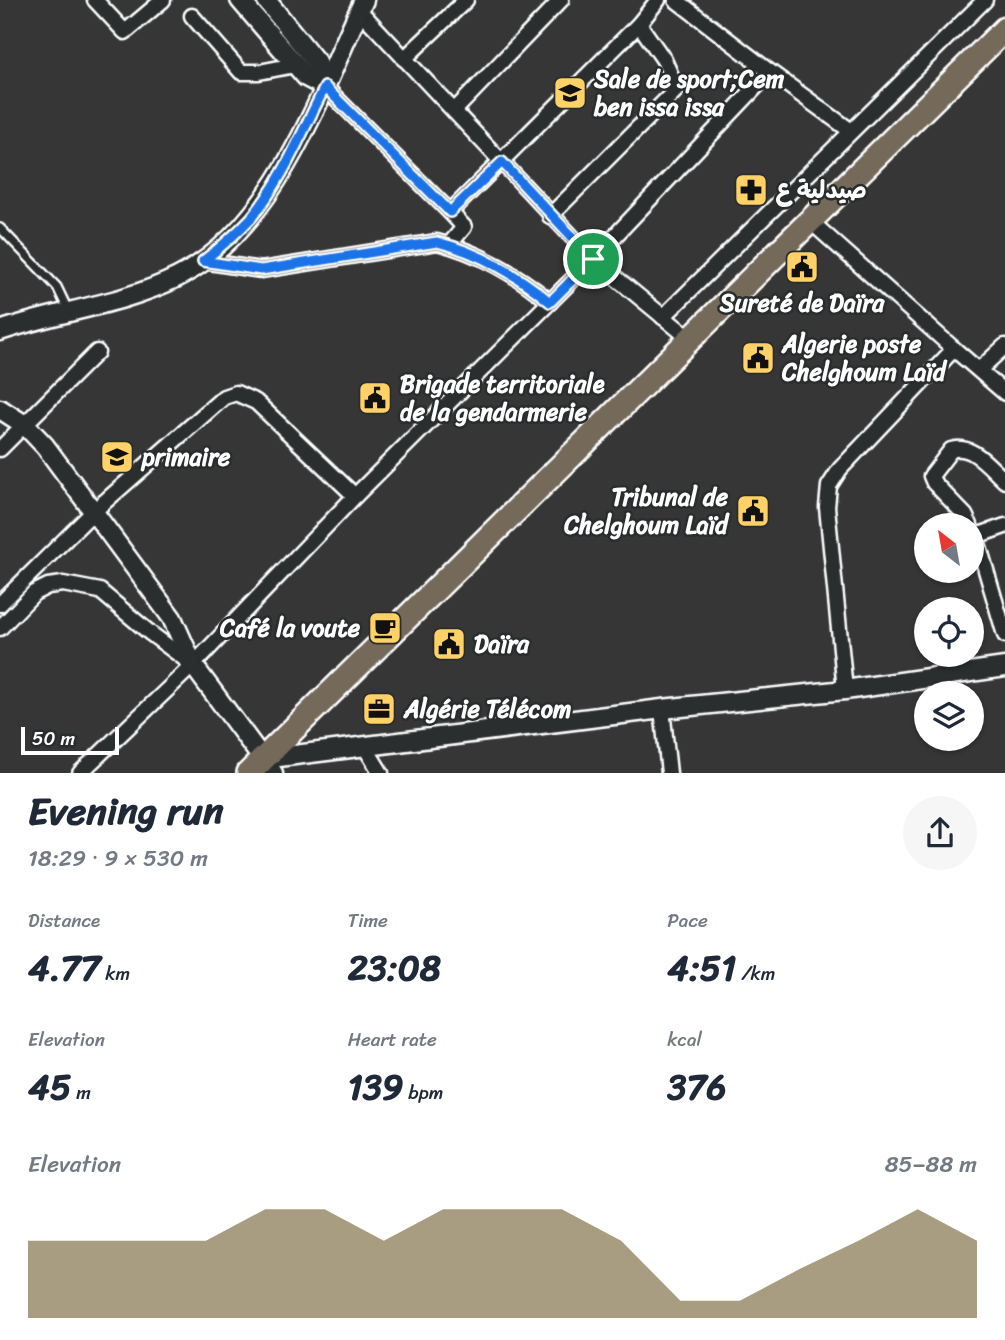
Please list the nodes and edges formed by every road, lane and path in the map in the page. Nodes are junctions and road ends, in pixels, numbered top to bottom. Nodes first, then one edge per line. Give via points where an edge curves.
1 (95, 0) edge
2 (163, 0) edge
3 (240, 0) edge
4 (266, 0) edge
5 (466, 0) edge
6 (561, 0) edge
7 (659, 0) edge
8 (676, 0) edge
9 (985, 0) edge
10 (361, 5) edge
11 (192, 16) dead end
12 (639, 24) junction
13 (1005, 29) edge
14 (404, 59) junction
15 (295, 65) junction
16 (770, 72) junction
17 (325, 87) junction
18 (454, 111) junction
19 (851, 131) junction
20 (502, 162) junction
21 (450, 212) junction
22 (550, 216) junction
23 (809, 220) junction
24 (0, 228) edge
25 (449, 245) junction
26 (593, 259) junction
27 (203, 261) junction
28 (550, 302) junction
29 (69, 313) junction
30 (663, 317) junction
31 (0, 331) edge
32 (690, 338) junction
33 (0, 342) edge
34 (1005, 346) edge
35 (954, 349) junction
36 (97, 352) dead end
37 (979, 369) junction
38 (1005, 393) edge
39 (0, 409) edge
40 (25, 425) junction
41 (0, 449) edge
42 (1005, 481) edge
43 (355, 496) junction
44 (93, 512) junction
45 (963, 513) edge
46 (1005, 526) edge
47 (984, 529) edge
48 (984, 568) edge
49 (0, 604) edge
50 (172, 618) junction
51 (0, 628) edge
52 (150, 633) junction
53 (1005, 635) edge
54 (193, 665) junction
55 (1005, 667) edge
56 (845, 690) junction
57 (662, 709) junction
58 (365, 747) junction
59 (262, 768) edge
60 (80, 773) edge
61 (381, 773) edge
62 (669, 773) edge

1 - 2 street via 125,32
3 - 15 street
4 - 17 street via 317,63
5 - 14 street
6 - 18 street
7 - 12 street
8 - 16 street
9 - 19 street
10 - 14 street
10 - 17 street
11 - 15 street via 241,72
12 - 20 street
12 - 22 street via 677,89
13 - 23 main road
14 - 18 street
15 - 17 street
16 - 19 street
16 - 26 street
17 - 21 street
17 - 27 street via 279,177 252,217
18 - 20 street
19 - 30 street
20 - 21 street
20 - 22 street
21 - 25 street via 464,227
22 - 26 street
23 - 32 main road
23 - 35 street
24 - 29 lane via 57,287
25 - 27 street via 437,242 261,270
25 - 28 street via 511,273
26 - 28 street
26 - 30 street
27 - 29 street via 177,278
28 - 43 street
29 - 31 street
29 - 33 street
30 - 32 street
32 - 59 main road
34 - 37 street
35 - 37 street
35 - 56 street via 829,486 827,507
36 - 40 street
37 - 38 street
39 - 40 street
40 - 41 street
40 - 44 street
42 - 45 street via 975,453 951,450 931,476
43 - 44 street via 256,402 236,393 223,397
43 - 54 street
44 - 49 street
44 - 50 street
46 - 47 street
48 - 53 street
50 - 52 street via 166,629
50 - 54 street
51 - 52 street via 34,593 63,584 100,591
52 - 54 street
54 - 59 street
54 - 60 street
55 - 56 street
56 - 57 street
57 - 58 street
57 - 62 street
58 - 59 street
58 - 61 street

